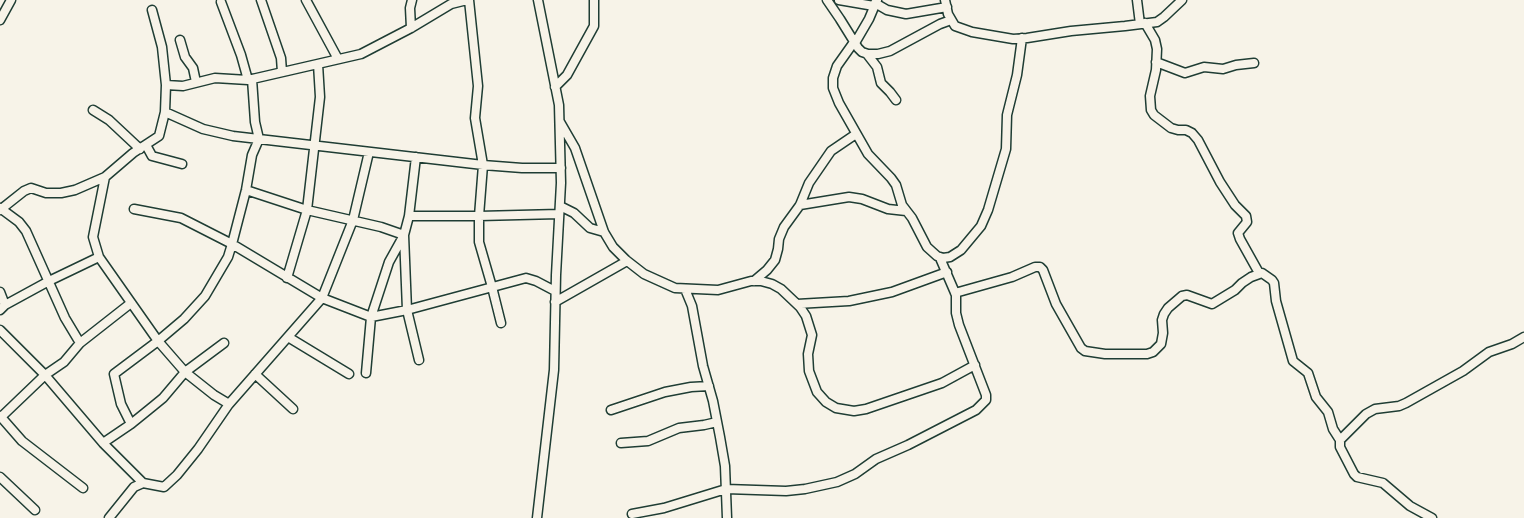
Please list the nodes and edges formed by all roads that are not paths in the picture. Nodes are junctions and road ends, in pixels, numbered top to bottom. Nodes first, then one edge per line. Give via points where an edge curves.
1 (11, 0) edge
2 (261, 0) edge
3 (306, 0) edge
4 (412, 0) edge
5 (468, 0) edge
6 (538, 0) edge
7 (594, 0) edge
8 (827, 0) edge
9 (839, 0) edge
10 (1137, 0) edge
11 (1182, 0) edge
12 (221, 2) dead end
13 (875, 3) edge
14 (946, 4) edge
15 (152, 10) dead end
16 (0, 20) edge
17 (951, 20) junction
18 (1143, 24) junction
19 (411, 28) junction
20 (1022, 38) junction
21 (180, 40) dead end
22 (854, 43) junction
23 (867, 54) junction
24 (338, 59) junction
25 (1156, 62) junction
26 (1254, 62) dead end
27 (318, 64) junction
28 (282, 72) junction
29 (250, 79) junction
30 (196, 82) junction
31 (166, 85) junction
32 (556, 87) junction
33 (896, 100) dead end
34 (93, 110) dead end
35 (165, 112) junction
36 (560, 122) junction
37 (856, 134) junction
38 (258, 139) junction
39 (314, 146) junction
40 (143, 147) junction
41 (369, 152) junction
42 (416, 157) junction
43 (182, 164) dead end
44 (483, 165) junction
45 (560, 168) junction
46 (105, 177) junction
47 (246, 190) junction
48 (800, 205) junction
49 (0, 209) edge
50 (134, 209) dead end
51 (307, 210) junction
52 (559, 210) junction
53 (906, 211) junction
54 (409, 216) junction
55 (479, 216) junction
56 (353, 220) junction
57 (604, 232) junction
58 (404, 235) junction
59 (232, 244) junction
60 (99, 257) junction
61 (940, 258) junction
62 (627, 261) junction
63 (947, 272) junction
64 (1259, 273) junction
65 (287, 278) junction
66 (49, 281) junction
67 (754, 281) junction
68 (492, 287) junction
69 (685, 289) junction
70 (0, 292) edge
71 (556, 292) junction
72 (955, 293) junction
73 (322, 298) junction
74 (555, 302) junction
75 (131, 303) junction
76 (797, 304) junction
77 (3, 308) edge
78 (407, 310) junction
79 (371, 317) junction
80 (501, 323) dead end
81 (0, 330) edge
82 (288, 337) junction
83 (1524, 337) edge
84 (158, 341) junction
85 (80, 343) junction
86 (224, 343) dead end
87 (419, 360) dead end
88 (975, 365) junction
89 (185, 372) junction
90 (366, 373) dead end
91 (255, 374) junction
92 (349, 374) dead end
93 (45, 375) junction
94 (709, 386) junction
95 (229, 404) junction
96 (293, 409) dead end
97 (611, 410) dead end
98 (0, 417) edge
99 (717, 422) junction
100 (131, 424) junction
101 (1340, 440) junction
102 (103, 443) junction
103 (621, 443) dead end
104 (0, 477) edge
105 (143, 483) junction
106 (83, 488) dead end
107 (726, 489) junction
108 (35, 510) dead end
109 (632, 514) dead end
110 (109, 518) edge
111 (537, 518) edge
112 (727, 518) edge
113 (1432, 518) edge

1 - 16 street
2 - 28 street via 281,58
3 - 24 street
4 - 19 street
5 - 19 street via 451,4
5 - 44 street via 478,86 475,118
6 - 32 street
7 - 32 street via 594,26 570,70
8 - 22 street
9 - 13 street
10 - 18 street
11 - 18 street via 1157,22
12 - 29 street
13 - 14 street via 887,10 906,14
13 - 22 street
14 - 17 street
15 - 31 street via 162,47
17 - 20 street via 955,26 972,32
17 - 23 street via 890,51
18 - 20 street
18 - 25 street via 1155,40
19 - 24 street via 361,54
20 - 61 street via 1017,75 1007,115 1006,149 988,210 981,226 961,250 950,257
21 - 30 street via 185,58 193,68
22 - 23 street
22 - 37 street via 837,66 834,88
23 - 33 street via 877,67 881,83
24 - 27 street
25 - 26 street via 1185,73 1204,67 1224,70
25 - 64 street via 1150,96 1151,110 1171,128 1186,130 1198,140 1220,182 1247,219 1238,233
27 - 28 street
27 - 39 street via 320,98
28 - 29 street
29 - 30 street via 215,78
29 - 38 street
30 - 31 street via 183,86
31 - 35 street
32 - 36 street
34 - 40 street
35 - 38 street via 203,129
35 - 40 street via 159,136
36 - 45 street
36 - 57 street via 574,148
37 - 48 street via 831,151 809,183
37 - 53 street via 868,154 891,178
38 - 39 street
38 - 47 street via 252,155
39 - 41 street
39 - 51 street
40 - 43 street via 152,156
40 - 46 street
41 - 42 street
41 - 56 street
42 - 44 street
42 - 54 street
44 - 45 street
44 - 55 street
45 - 52 street
46 - 49 street via 61,193 46,193 31,188
46 - 60 street via 93,237
47 - 51 street
47 - 59 street
48 - 53 street via 849,197 888,209
48 - 67 street via 784,227 774,260
49 - 66 street via 19,222 26,232
50 - 59 street via 181,218
51 - 56 street
51 - 65 street
52 - 55 street
52 - 57 street via 574,213 590,228
52 - 71 street
53 - 61 street via 927,247
54 - 55 street
54 - 58 street
55 - 68 street via 479,242
56 - 58 street
56 - 73 street
57 - 62 street via 613,247
58 - 78 street
58 - 79 street via 389,262
59 - 65 street
59 - 84 street via 228,257 206,296
60 - 66 street
60 - 75 street
61 - 63 street
62 - 69 street via 644,274 664,284
62 - 74 street
63 - 72 street
63 - 76 street via 892,292 849,301
64 - 72 street via 1212,304 1187,295 1182,296 1164,314 1161,344 1147,354 1105,354 1081,348 1056,304 1040,267
64 - 101 street via 1268,276 1274,283 1276,301 1293,361 1308,372 1316,397 1328,412 1333,429
65 - 73 street
66 - 77 street
66 - 85 street via 65,318
67 - 69 street via 718,290
67 - 76 street via 761,280 772,284
68 - 71 street via 526,278
68 - 78 street
68 - 80 street
69 - 94 street via 692,306
70 - 77 street
71 - 74 street
72 - 88 street via 959,324
73 - 79 street
73 - 82 street
74 - 111 street via 554,370
75 - 84 street
75 - 85 street
76 - 88 street via 806,316 812,336 808,363 814,384 821,398 836,408 854,412 881,404 942,383
78 - 79 street
78 - 87 street
79 - 90 street
81 - 93 street
82 - 91 street
82 - 92 street
83 - 101 street via 1488,352 1462,371 1406,403 1375,409 1366,414
84 - 89 street
84 - 100 street via 114,374 121,404
85 - 93 street via 64,362
86 - 89 street
88 - 107 street via 986,395 983,404 908,445 876,459 855,474 836,482 805,489
89 - 95 street
89 - 100 street via 163,398
91 - 95 street
91 - 96 street
93 - 98 street
93 - 102 street
94 - 97 street via 665,392
94 - 99 street
95 - 105 street via 177,476 164,487
98 - 106 street via 22,441
99 - 103 street via 679,428 648,441
99 - 107 street via 725,466
100 - 102 street
101 - 113 street via 1340,447 1357,477 1383,483 1404,502
102 - 105 street
104 - 108 street
105 - 110 street via 134,487
107 - 109 street via 664,508
107 - 112 street

